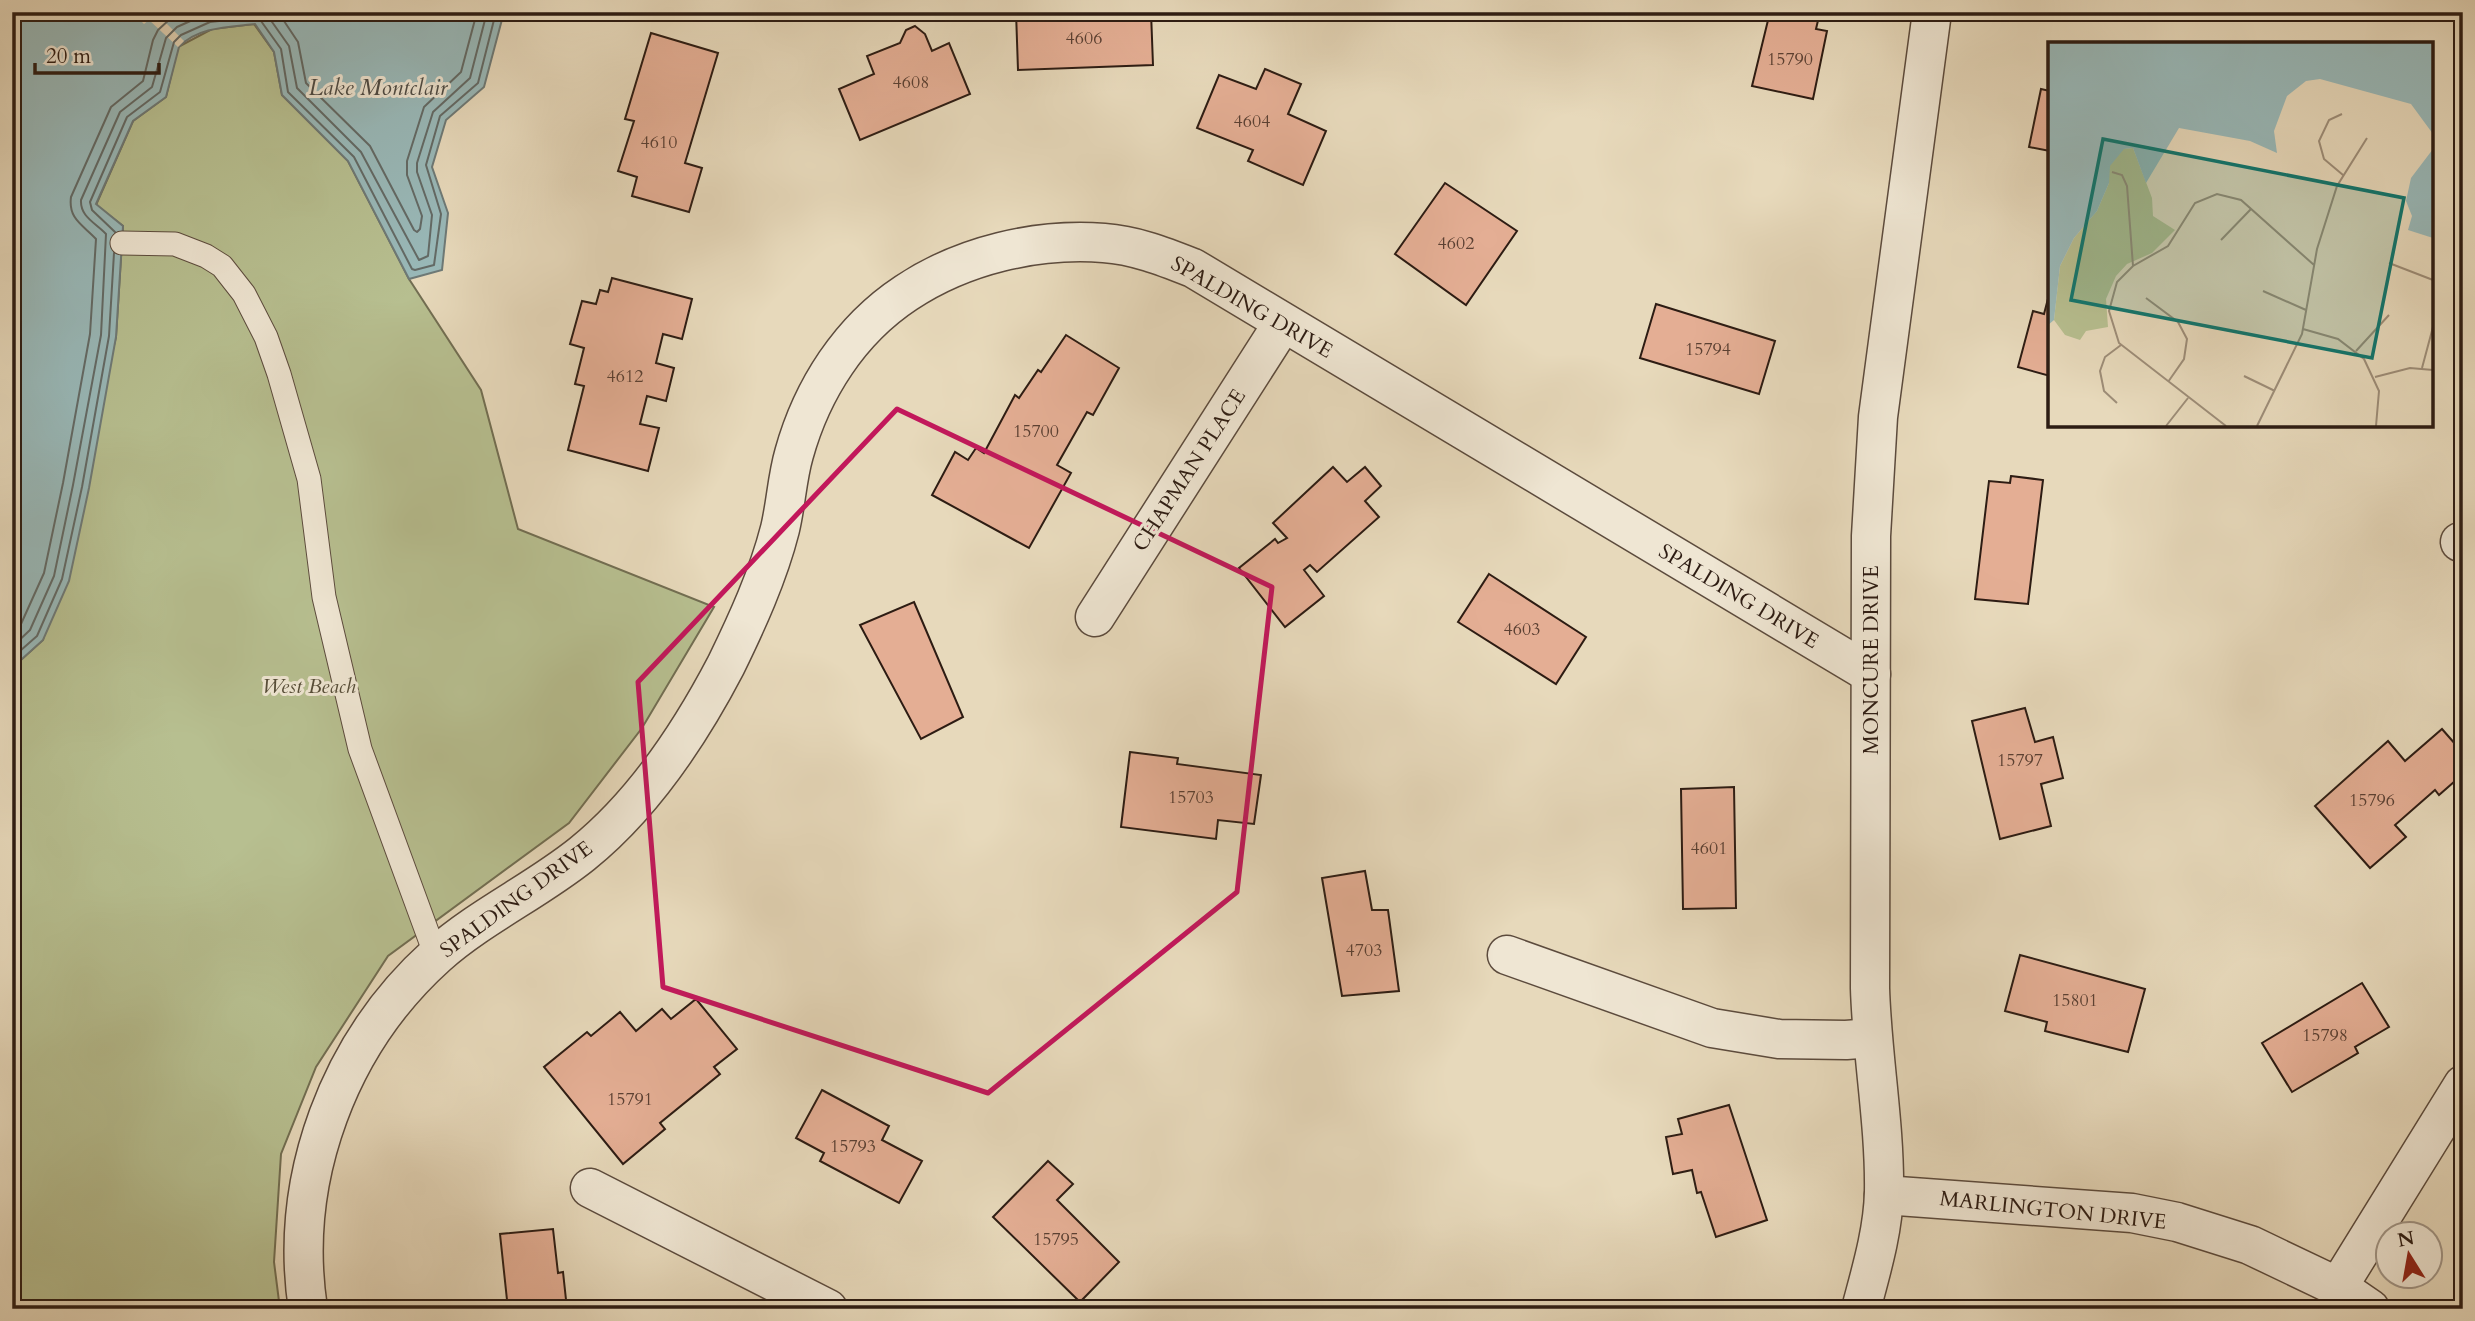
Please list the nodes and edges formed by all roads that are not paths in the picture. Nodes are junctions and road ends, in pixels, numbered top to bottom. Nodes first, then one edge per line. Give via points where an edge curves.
1 (1932, 12) edge
2 (122, 243) dead end
3 (1283, 323) junction
4 (1095, 617) dead end
5 (1871, 674) junction
6 (1507, 955) dead end
7 (436, 956) junction
8 (1872, 1038) junction
9 (2463, 1085) edge
10 (590, 1188) dead end
11 (1884, 1195) junction
12 (2338, 1287) junction
13 (308, 1309) edge
14 (828, 1309) edge
15 (1861, 1309) edge
16 (2370, 1309) edge

1 - 5 street, MONCURE DRIVE via 1878,417 1871,536
2 - 7 lane via 175,244 222,266 244,294 266,337 309,479 324,597 360,749
3 - 4 street, CHAPMAN PLACE
3 - 5 street, SPALDING DRIVE
3 - 7 street, SPALDING DRIVE via 1193,268 1156,253 1107,243 1047,243 988,256 950,269 905,293 866,326 834,364 805,418 780,530 756,600 725,667 681,743 636,800 585,852
5 - 8 street, MONCURE DRIVE
6 - 8 street via 1712,1028 1779,1040
7 - 13 street, SPALDING DRIVE via 387,1008 353,1059 330,1108 313,1163 304,1224
8 - 11 street, MONCURE DRIVE via 1883,1129
9 - 12 street
10 - 14 street
11 - 12 street, MARLINGTON DRIVE via 2132,1213 2177,1222 2250,1245
11 - 15 street, MONCURE DRIVE
12 - 16 street, MARLINGTON DRIVE

